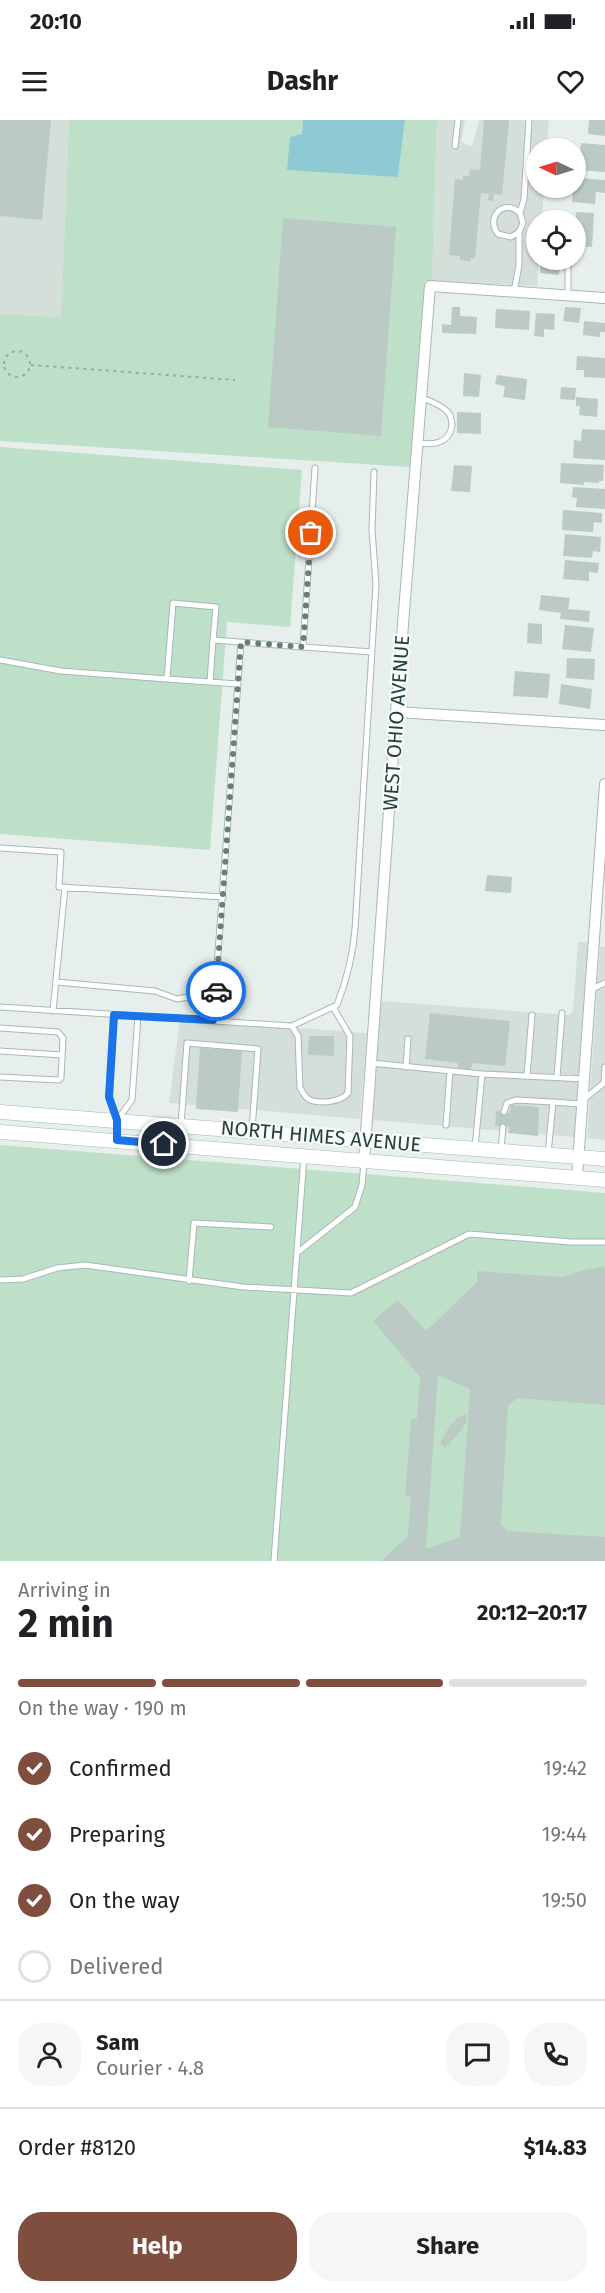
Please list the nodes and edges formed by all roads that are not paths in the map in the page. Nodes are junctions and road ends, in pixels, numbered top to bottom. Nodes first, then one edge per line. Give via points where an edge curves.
1 (458, 120) edge
2 (529, 120) edge
3 (455, 146) dead end
4 (520, 213) junction
5 (519, 232) junction
6 (568, 270) edge
7 (514, 292) junction
8 (568, 295) junction
9 (605, 298) edge
10 (421, 398) junction
11 (418, 444) junction
12 (315, 468) dead end
13 (374, 472) dead end
14 (213, 640) junction
15 (241, 642) junction
16 (303, 647) junction
17 (372, 652) junction
18 (0, 660) edge
19 (167, 679) junction
20 (210, 682) junction
21 (238, 684) junction
22 (396, 712) junction
23 (605, 725) edge
24 (605, 784) edge
25 (0, 848) edge
26 (65, 887) junction
27 (223, 897) junction
28 (600, 941) edge
29 (56, 982) junction
30 (605, 983) edge
31 (592, 989) junction
32 (216, 992) junction
33 (0, 1007) edge
34 (333, 1007) junction
35 (53, 1011) junction
36 (562, 1013) dead end
37 (114, 1015) junction
38 (532, 1015) dead end
39 (138, 1016) junction
40 (213, 1020) junction
41 (292, 1026) junction
42 (0, 1028) edge
43 (408, 1039) dead end
44 (0, 1051) edge
45 (62, 1055) junction
46 (371, 1063) junction
47 (406, 1067) junction
48 (605, 1067) edge
49 (450, 1071) junction
50 (482, 1074) junction
51 (527, 1076) junction
52 (0, 1077) edge
53 (557, 1077) junction
54 (585, 1079) junction
55 (583, 1101) junction
56 (553, 1102) junction
57 (0, 1112) edge
58 (504, 1112) dead end
59 (117, 1120) junction
60 (181, 1125) junction
61 (446, 1125) dead end
62 (503, 1127) dead end
63 (252, 1130) junction
64 (0, 1132) edge
65 (117, 1140) junction
66 (365, 1140) junction
67 (475, 1148) junction
68 (501, 1150) junction
69 (548, 1155) junction
70 (304, 1156) junction
71 (579, 1157) junction
72 (605, 1159) edge
73 (364, 1161) junction
74 (577, 1177) junction
75 (605, 1180) edge
76 (271, 1227) dead end
77 (605, 1242) edge
78 (297, 1254) junction
79 (0, 1280) edge
80 (189, 1281) junction
81 (294, 1292) junction
82 (274, 1561) edge

1 - 3 lane
2 - 4 lane
4 - 5 lane via 523,223
4 - 5 lane via 507,207 497,211 493,220 495,230 502,236 511,237
5 - 7 lane
6 - 8 lane
7 - 8 street
7 - 10 street, WEST OHIO AVENUE via 430,286
8 - 9 street
10 - 11 street, WEST OHIO AVENUE
10 - 11 lane via 448,412 452,421 444,441
11 - 22 street, WEST OHIO AVENUE
12 - 16 lane
13 - 17 lane via 372,530 376,584
14 - 15 lane
14 - 19 lane via 216,607 173,603
14 - 20 lane
15 - 16 lane
15 - 21 lane
16 - 17 lane
17 - 34 lane via 354,953 348,977
18 - 19 lane via 61,671
19 - 20 lane
20 - 21 lane
21 - 27 lane
22 - 23 street
22 - 46 street, WEST OHIO AVENUE
24 - 28 street
25 - 26 lane via 61,852 59,887
26 - 27 lane
26 - 29 lane
27 - 32 lane
28 - 31 street
29 - 32 lane via 155,991 177,999
29 - 35 lane
30 - 31 lane
31 - 54 street
32 - 40 lane
33 - 35 lane
34 - 41 lane
34 - 41 lane via 350,1036 348,1093 344,1099 310,1100 304,1095 300,1088 298,1036
35 - 37 lane
36 - 53 lane
37 - 39 lane
37 - 59 lane via 109,1097
38 - 51 lane
39 - 40 lane
39 - 59 lane via 132,1100
40 - 41 lane
42 - 45 lane via 58,1032 62,1035
43 - 47 lane
44 - 45 lane
45 - 52 lane via 59,1080
46 - 47 lane
46 - 66 street, WEST OHIO AVENUE
47 - 49 lane
48 - 55 lane via 604,1083
49 - 50 lane
49 - 61 lane
50 - 51 lane
50 - 67 lane
51 - 53 lane
53 - 54 lane
54 - 55 street
55 - 56 lane
55 - 71 street
56 - 58 lane via 516,1100 507,1103
56 - 69 lane
57 - 59 street, NORTH HIMES AVENUE
59 - 60 street, NORTH HIMES AVENUE
59 - 65 street
60 - 63 street, NORTH HIMES AVENUE
60 - 63 lane via 187,1043 258,1049
62 - 68 lane
63 - 66 street, NORTH HIMES AVENUE
64 - 65 street, NORTH HIMES AVENUE
65 - 70 street, NORTH HIMES AVENUE
66 - 67 street, NORTH HIMES AVENUE
66 - 73 street, WEST OHIO AVENUE
67 - 68 street, NORTH HIMES AVENUE
68 - 69 street, NORTH HIMES AVENUE
69 - 71 street, NORTH HIMES AVENUE
70 - 73 street, NORTH HIMES AVENUE
70 - 78 lane
71 - 72 street, NORTH HIMES AVENUE
71 - 74 street
73 - 74 street, NORTH HIMES AVENUE
73 - 78 lane via 355,1207
74 - 75 street, NORTH HIMES AVENUE
76 - 80 lane via 194,1223
77 - 81 lane via 468,1234 351,1293
78 - 81 lane
79 - 80 lane via 23,1279 57,1268 85,1265
80 - 81 lane
81 - 82 lane

